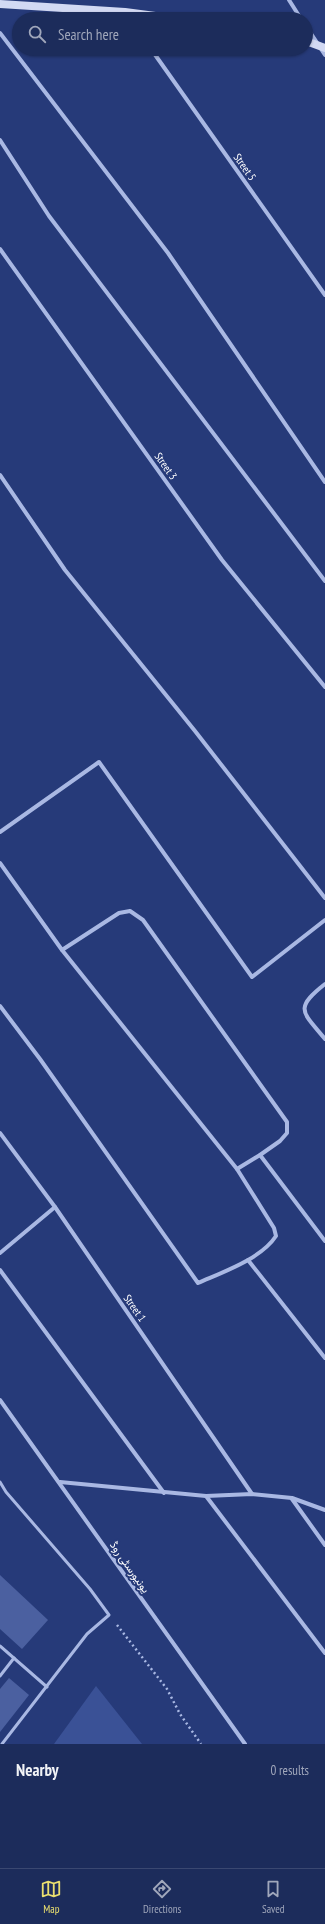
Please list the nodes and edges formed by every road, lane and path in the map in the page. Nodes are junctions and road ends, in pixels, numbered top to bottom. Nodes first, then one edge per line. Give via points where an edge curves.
1 (289, 0) edge
2 (0, 4) edge
3 (85, 12) edge
4 (297, 12) edge
5 (0, 33) edge
6 (313, 35) edge
7 (322, 46) edge
8 (12, 49) edge
9 (325, 55) edge
10 (18, 56) edge
11 (156, 56) edge
12 (0, 140) edge
13 (0, 249) edge
14 (325, 295) edge
15 (0, 474) edge
16 (325, 482) edge
17 (325, 580) edge
18 (325, 687) edge
19 (0, 832) edge
20 (0, 863) edge
21 (325, 898) edge
22 (325, 920) edge
23 (62, 950) junction
24 (325, 984) edge
25 (0, 1006) edge
26 (325, 1039) edge
27 (0, 1134) edge
28 (260, 1155) junction
29 (236, 1169) junction
30 (55, 1207) junction
31 (325, 1241) edge
32 (0, 1253) edge
33 (248, 1260) junction
34 (0, 1270) edge
35 (325, 1358) edge
36 (0, 1400) edge
37 (0, 1482) edge
38 (60, 1482) junction
39 (164, 1493) junction
40 (252, 1494) junction
41 (206, 1496) junction
42 (292, 1498) junction
43 (325, 1510) edge
44 (325, 1545) edge
45 (109, 1615) junction
46 (0, 1646) edge
47 (325, 1653) edge
48 (14, 1658) junction
49 (0, 1676) edge
50 (47, 1687) junction
51 (2, 1744) edge
52 (201, 1744) edge
53 (245, 1744) edge

1 - 4 street
2 - 3 street
5 - 8 street
6 - 7 street
7 - 9 street
10 - 16 street via 168,253
11 - 14 street, Street 5
12 - 17 street via 49,216
13 - 18 street, Street 3 via 222,560
15 - 21 street via 65,570
19 - 22 street via 99,762 252,977
20 - 23 street
23 - 28 street via 119,913 130,911 143,920 287,1122 287,1133
23 - 29 street
24 - 26 street via 310,996 304,1005 304,1014
25 - 33 street via 198,1283
27 - 30 street, Street 1
28 - 29 street
28 - 31 street
29 - 33 street via 274,1228 276,1236
30 - 32 street
30 - 40 street, Street 1
33 - 35 street
34 - 39 street
36 - 38 street, یونیورسٹی روڈ
37 - 45 lane
38 - 39 street
38 - 53 street, یونیورسٹی روڈ
39 - 41 street
40 - 41 street
40 - 42 street
41 - 47 street
42 - 43 street
42 - 44 street
45 - 50 lane via 87,1634
45 - 52 path via 168,1689 180,1714
46 - 48 lane
48 - 49 lane
48 - 50 lane
50 - 51 lane

